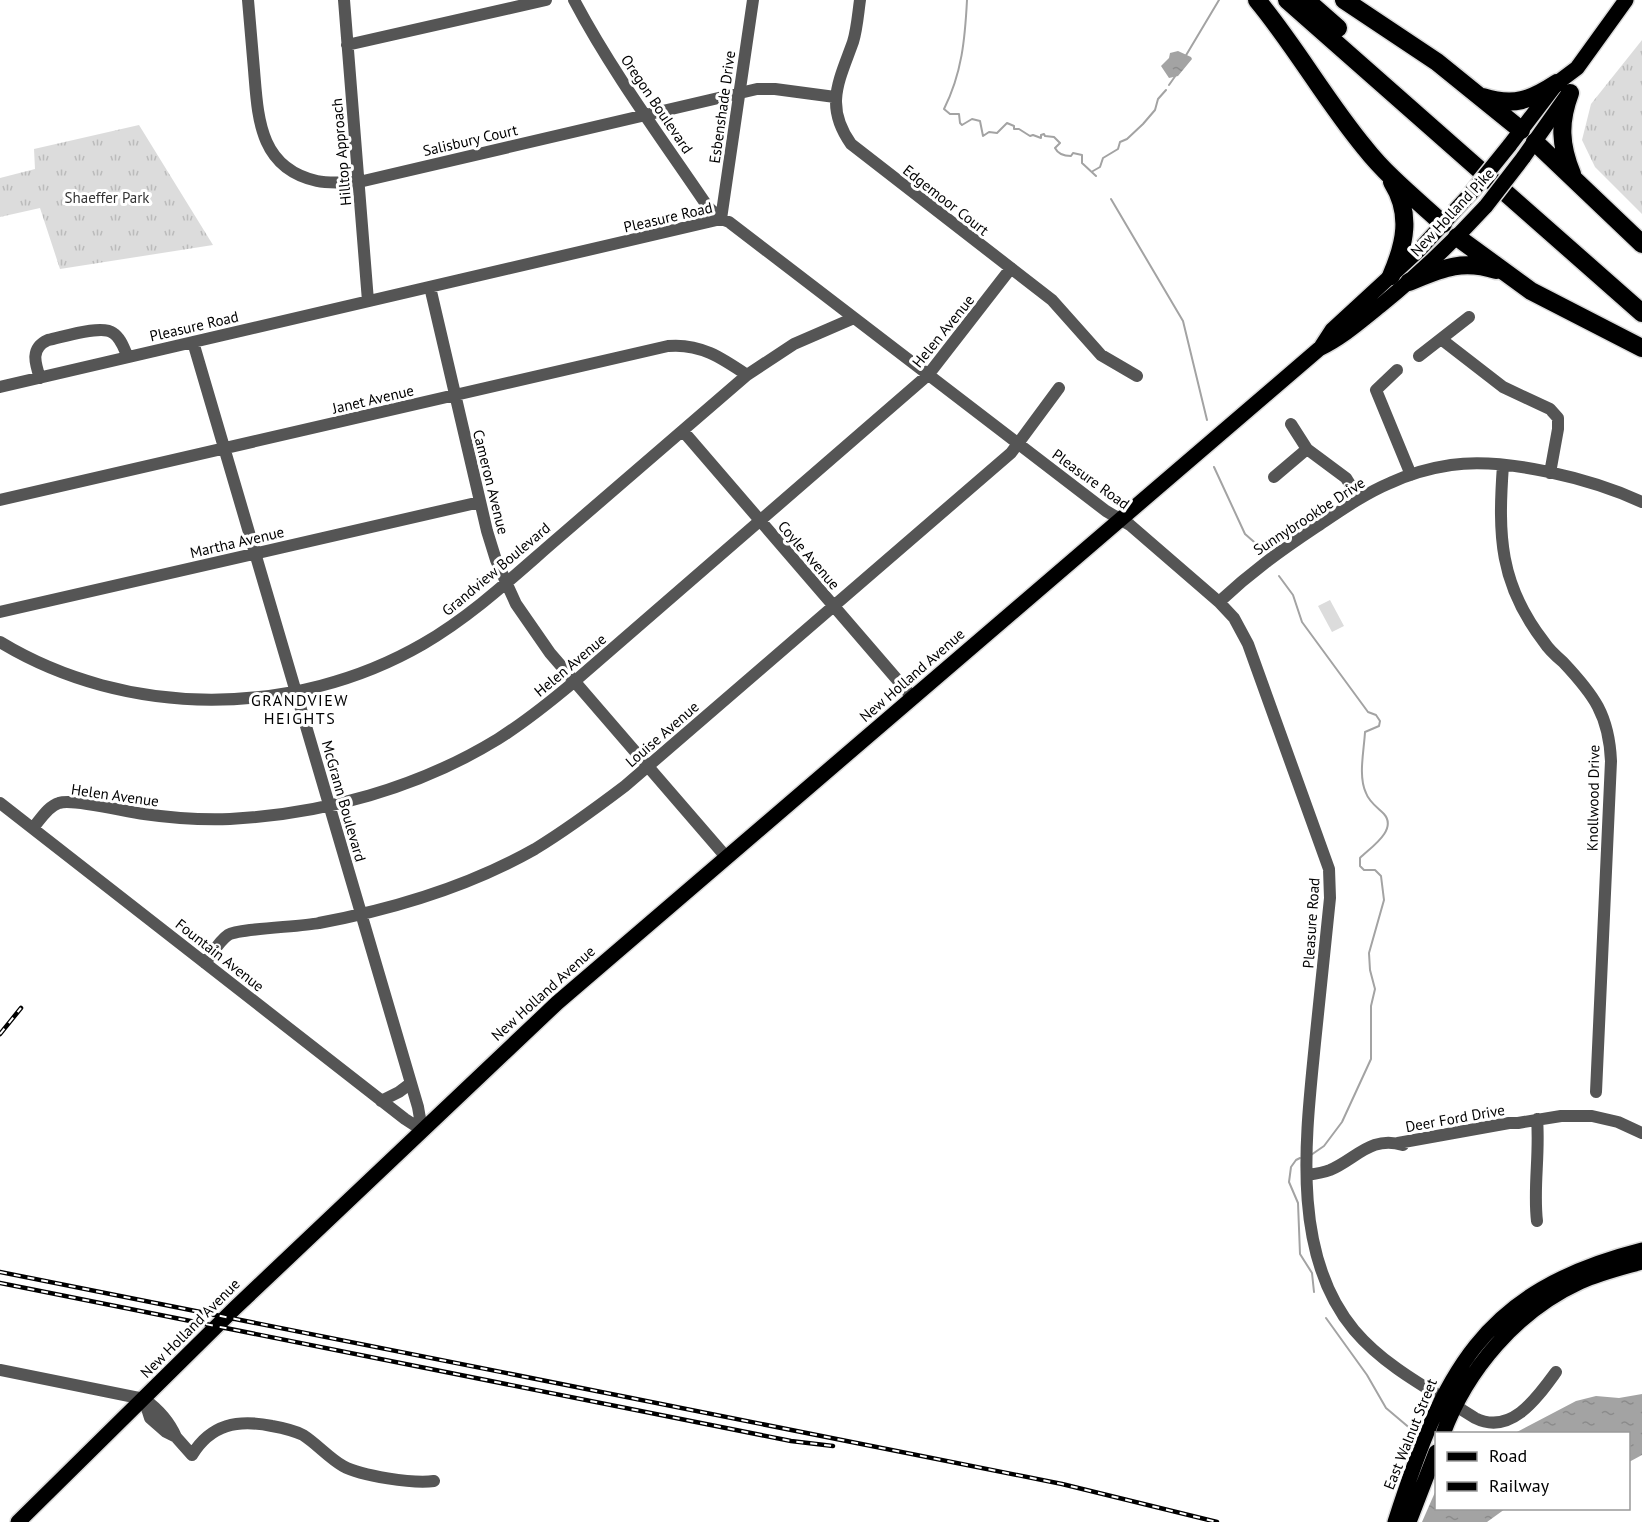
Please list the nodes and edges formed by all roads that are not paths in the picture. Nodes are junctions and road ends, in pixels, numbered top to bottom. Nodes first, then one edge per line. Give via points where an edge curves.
1 (248, 0) edge
2 (344, 0) edge
3 (546, 0) edge
4 (574, 0) edge
5 (753, 0) edge
6 (860, 0) edge
7 (1257, 0) edge
8 (1287, 0) edge
9 (1306, 0) edge
10 (1344, 0) edge
11 (1626, 0) edge
12 (347, 45) junction
13 (1563, 88) junction
14 (740, 92) junction
15 (1479, 96) junction
16 (835, 97) junction
17 (645, 114) junction
18 (1521, 130) junction
19 (1535, 142) junction
20 (1387, 173) junction
21 (1574, 178) junction
22 (358, 182) junction
23 (721, 219) junction
24 (1443, 224) junction
25 (1457, 237) junction
26 (1642, 243) edge
27 (1011, 268) junction
28 (1502, 271) junction
29 (1400, 279) junction
30 (430, 287) junction
31 (1642, 298) edge
32 (368, 302) junction
33 (1642, 313) edge
34 (1469, 317) dead end
35 (854, 318) junction
36 (1441, 339) junction
37 (193, 342) junction
38 (1642, 348) edge
39 (1419, 356) dead end
40 (128, 357) junction
41 (1396, 370) dead end
42 (747, 375) junction
43 (928, 375) junction
44 (1137, 376) dead end
45 (40, 378) junction
46 (0, 387) edge
47 (1059, 388) dead end
48 (455, 395) junction
49 (1291, 424) dead end
50 (683, 431) junction
51 (1019, 444) junction
52 (224, 448) junction
53 (1307, 449) junction
54 (1503, 465) junction
55 (1550, 473) junction
56 (1411, 475) junction
57 (1274, 477) dead end
58 (1359, 499) junction
59 (0, 500) edge
60 (480, 502) junction
61 (1642, 502) edge
62 (1120, 519) junction
63 (760, 521) junction
64 (255, 553) junction
65 (505, 583) junction
66 (1219, 602) junction
67 (834, 606) junction
68 (0, 612) edge
69 (0, 642) edge
70 (574, 681) junction
71 (296, 692) junction
72 (913, 698) junction
73 (648, 766) junction
74 (0, 802) edge
75 (329, 806) junction
76 (33, 828) junction
77 (727, 858) junction
78 (361, 915) junction
79 (205, 963) junction
80 (411, 1083) junction
81 (1596, 1092) dead end
82 (381, 1101) junction
83 (1537, 1119) junction
84 (422, 1130) junction
85 (1642, 1133) edge
86 (1307, 1175) junction
87 (1537, 1221) dead end
88 (1642, 1250) edge
89 (1642, 1262) edge
90 (0, 1370) edge
91 (1556, 1372) dead end
92 (1442, 1397) junction
93 (144, 1399) junction
94 (1455, 1406) junction
95 (1444, 1432) edge
96 (1435, 1457) edge
97 (434, 1481) dead end
98 (18, 1522) edge
99 (1395, 1522) edge
100 (1409, 1522) edge

1 - 22 street, Salisbury Court via 259,124 272,151 289,168 310,179
2 - 12 street, Hilltop Approach
3 - 12 street
4 - 17 street, Oregon Boulevard
5 - 14 street, Esbenshade Drive
6 - 16 street, Edgemoor Court via 855,35
7 - 20 highway
8 - 33 highway
9 - 31 highway
10 - 15 highway via 1437,62
11 - 13 main road, New Holland Pike
12 - 22 street, Hilltop Approach
13 - 15 highway via 1516,102
13 - 18 main road, New Holland Pike
13 - 19 main road, New Holland Pike
13 - 21 highway via 1561,137
14 - 16 street, Salisbury Court via 769,88
14 - 17 street, Salisbury Court
14 - 23 street, Esbenshade Drive
15 - 18 highway
16 - 27 street, Edgemoor Court via 841,128 858,150
17 - 22 street, Salisbury Court
17 - 23 street, Oregon Boulevard via 708,207
18 - 19 main road
18 - 24 main road, New Holland Pike, bridge
19 - 21 highway
19 - 25 main road, New Holland Pike, bridge
20 - 24 highway
20 - 29 highway via 1406,218
21 - 26 highway
22 - 32 street, Hilltop Approach
23 - 30 street, Pleasure Road
23 - 35 street, Pleasure Road
24 - 25 main road
24 - 29 main road, New Holland Pike
25 - 28 highway
25 - 29 main road, New Holland Pike
27 - 43 street, Helen Avenue
27 - 44 street, Edgemoor Court via 1058,305 1101,355
28 - 29 highway via 1456,265
28 - 38 highway via 1560,307
29 - 62 main road, New Holland Pike via 1340,339 1319,349
30 - 32 street, Pleasure Road
30 - 48 street, Cameron Avenue
32 - 37 street, Pleasure Road
34 - 36 street
35 - 42 street, Grandview Boulevard via 794,344
35 - 43 street, Pleasure Road
36 - 39 street
36 - 55 street via 1503,387 1550,409 1558,418
37 - 40 street, Pleasure Road
37 - 52 street, McGrann Boulevard
40 - 45 street, Pleasure Road
40 - 45 street via 112,331 102,329 48,340 35,352
41 - 56 street via 1376,390
42 - 48 street, Janet Avenue via 706,350 678,345
42 - 50 street, Grandview Boulevard
43 - 51 street, Pleasure Road
43 - 63 street, Helen Avenue
45 - 46 street, Pleasure Road
47 - 51 street, Louise Avenue
48 - 52 street, Janet Avenue
48 - 60 street, Cameron Avenue
49 - 53 street
50 - 63 street, Coyle Avenue
50 - 65 street, Grandview Boulevard
51 - 62 street, Pleasure Road
51 - 67 street, Louise Avenue
52 - 59 street, Janet Avenue
52 - 64 street, McGrann Boulevard
53 - 57 street
53 - 58 street via 1346,478
54 - 55 street, Sunnybrookbe Drive
54 - 56 street, Sunnybrookbe Drive via 1452,465
54 - 81 street, Knollwood Drive via 1500,527 1514,592 1544,643 1594,699 1609,731 1611,761
55 - 61 street, Sunnybrookbe Drive via 1617,490
56 - 58 street, Sunnybrookbe Drive
58 - 66 street, Sunnybrookbe Drive via 1274,555
60 - 64 street, Martha Avenue
60 - 65 street, Cameron Avenue
62 - 66 street, Pleasure Road
62 - 72 main road, New Holland Avenue
63 - 67 street, Coyle Avenue
63 - 70 street, Helen Avenue
64 - 68 street, Martha Avenue
64 - 71 street, McGrann Boulevard
65 - 70 street, Cameron Avenue via 534,631
65 - 71 street, Grandview Boulevard via 462,619 422,645 338,681
66 - 86 street, Pleasure Road via 1234,618 1248,645 1329,869 1330,898 1306,1128
67 - 72 street, Coyle Avenue
67 - 73 street, Louise Avenue
69 - 71 street, Grandview Boulevard via 74,676 147,695 223,700
70 - 73 street, Cameron Avenue
70 - 75 street, Helen Avenue via 521,723 446,767 379,793
71 - 75 street, McGrann Boulevard
72 - 77 main road, New Holland Avenue
73 - 77 street, Cameron Avenue
73 - 78 street, Louise Avenue via 579,820 534,849 454,886
74 - 76 street, Fountain Avenue
75 - 76 street, Helen Avenue via 247,818 207,819 146,815 63,802 51,808
75 - 78 street, McGrann Boulevard
76 - 79 street, Fountain Avenue
77 - 84 main road, New Holland Avenue via 591,973
78 - 79 street, Louise Avenue via 230,934
78 - 80 street, McGrann Boulevard
79 - 82 street, Fountain Avenue
80 - 82 street
80 - 84 street, McGrann Boulevard
82 - 84 street, Fountain Avenue
83 - 85 street, Deer Ford Drive via 1592,1116
83 - 86 street, Deer Ford Drive via 1374,1145 1329,1170
83 - 87 street
84 - 93 main road, New Holland Avenue
86 - 92 street, Pleasure Road via 1317,1253 1344,1317 1387,1361
88 - 92 main road, East Walnut Street via 1576,1271 1517,1306 1479,1341
89 - 94 main road, East Walnut Street via 1581,1282 1534,1310 1491,1351
90 - 93 street
91 - 94 street, Pleasure Road via 1507,1422 1485,1422
92 - 94 street, Pleasure Road
92 - 99 main road, East Walnut Street
93 - 97 street via 150,1418 192,1455 202,1440 220,1429 235,1423 258,1423 300,1434 351,1470 416,1483
93 - 98 main road, New Holland Avenue
94 - 95 main road, East Walnut Street
96 - 100 main road, East Walnut Street

